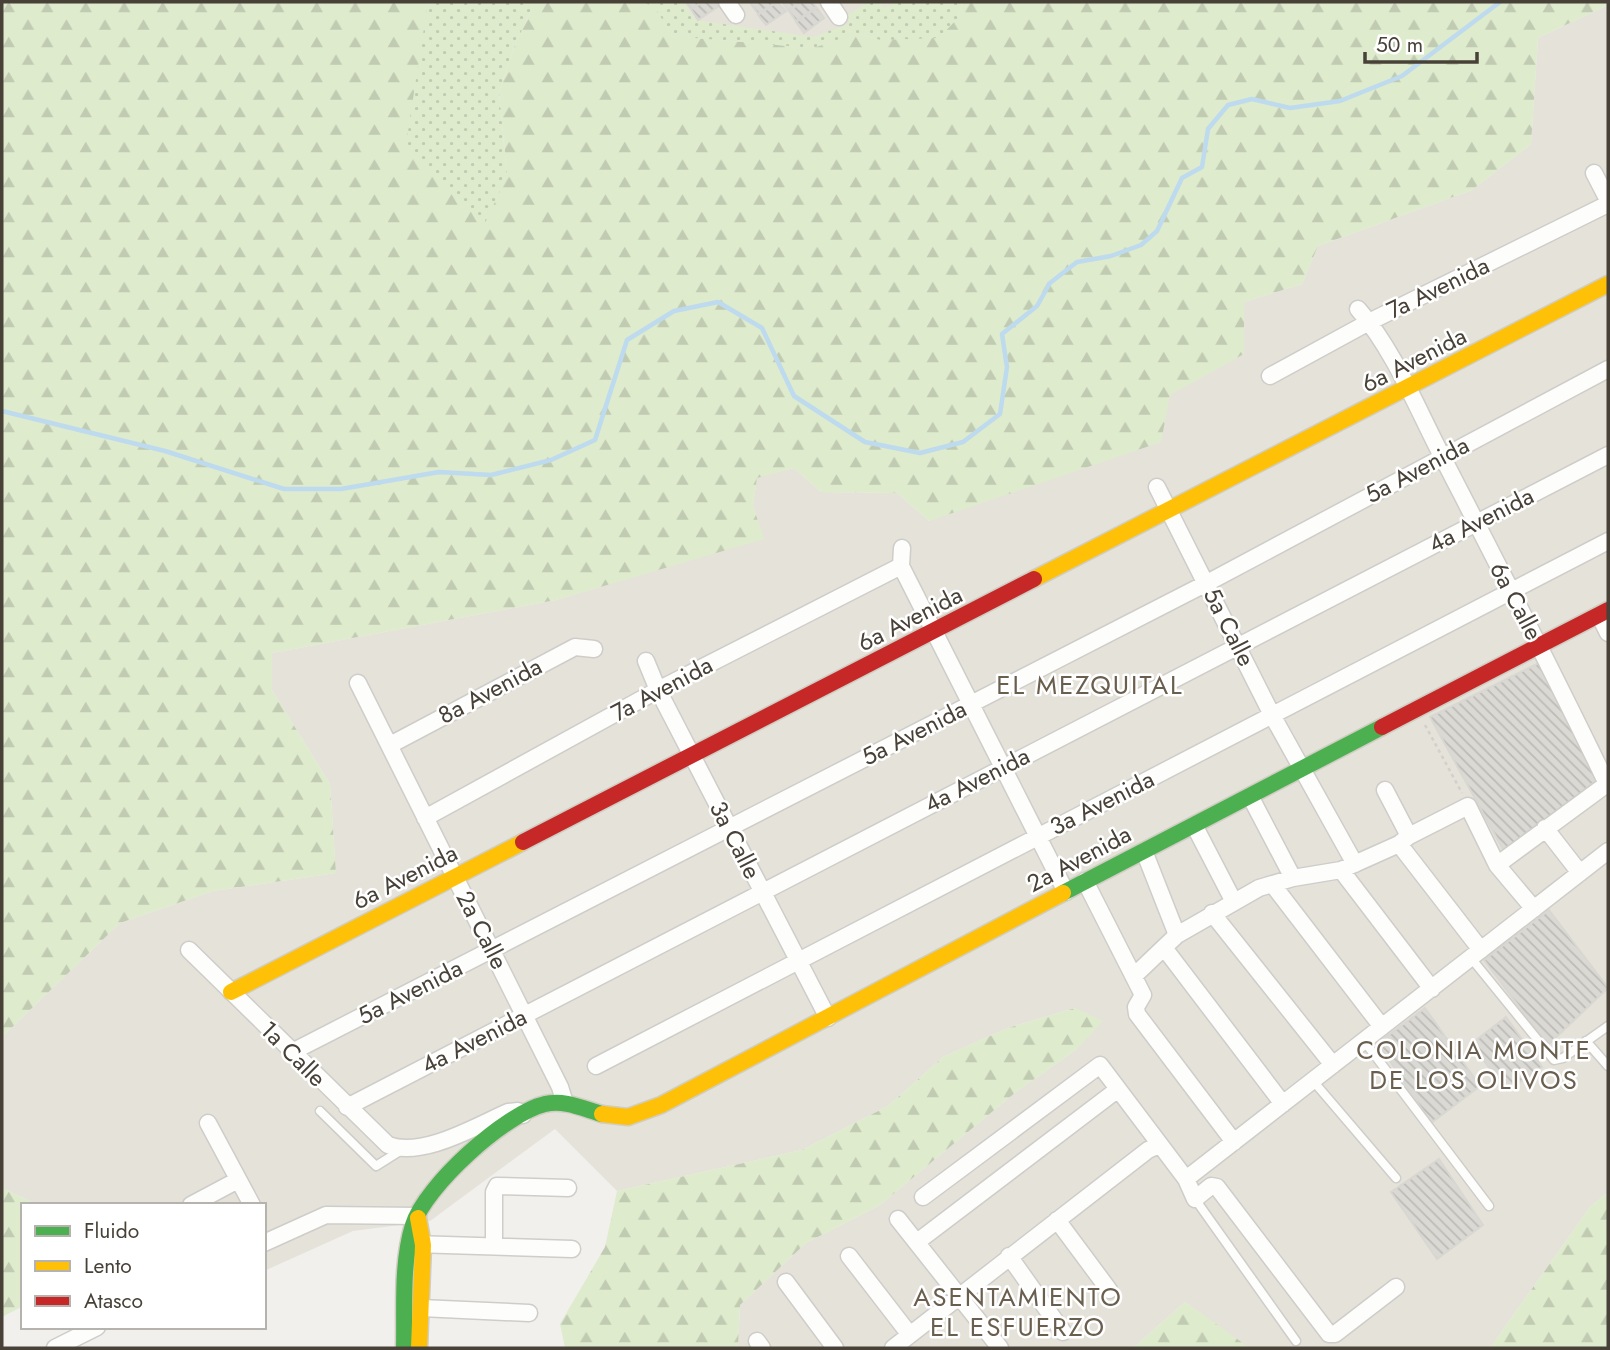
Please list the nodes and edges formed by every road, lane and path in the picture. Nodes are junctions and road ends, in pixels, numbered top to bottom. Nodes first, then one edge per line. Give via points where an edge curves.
1 (829, 2) edge
2 (839, 17) dead end
3 (1594, 173) dead end
4 (1608, 202) edge
5 (1608, 285) edge
6 (1357, 309) dead end
7 (1369, 322) junction
8 (1608, 369) edge
9 (1270, 376) dead end
10 (1407, 389) junction
11 (1608, 455) edge
12 (1442, 456) junction
13 (1157, 486) dead end
14 (1170, 512) junction
15 (1476, 523) junction
16 (1608, 541) edge
17 (902, 548) dead end
18 (901, 566) junction
19 (1207, 583) junction
20 (1510, 592) junction
21 (1604, 613) edge
22 (933, 632) junction
23 (1608, 634) edge
24 (1239, 645) junction
25 (1541, 647) junction
26 (594, 649) dead end
27 (646, 661) dead end
28 (358, 683) dead end
29 (658, 690) junction
30 (970, 704) junction
31 (1418, 709) junction
32 (1272, 715) junction
33 (390, 745) junction
34 (692, 756) junction
35 (1002, 768) junction
36 (1303, 768) junction
37 (1608, 785) edge
38 (1385, 790) dead end
39 (1250, 796) junction
40 (1468, 806) junction
41 (425, 818) junction
42 (1194, 825) junction
43 (729, 828) junction
44 (1545, 828) junction
45 (1037, 836) junction
46 (1404, 840) junction
47 (1144, 851) junction
48 (1608, 851) edge
49 (1497, 865) junction
50 (1348, 867) junction
51 (1580, 873) junction
52 (455, 877) junction
53 (1293, 878) junction
54 (1085, 881) junction
55 (1273, 885) junction
56 (762, 892) junction
57 (1066, 892) junction
58 (1234, 902) junction
59 (1534, 909) junction
60 (1212, 913) junction
61 (1177, 935) junction
62 (1165, 949) junction
63 (189, 950) dead end
64 (492, 950) junction
65 (1476, 954) junction
66 (799, 961) junction
67 (1133, 976) junction
68 (1432, 989) junction
69 (231, 992) junction
70 (524, 1015) junction
71 (828, 1018) junction
72 (1608, 1026) edge
73 (1382, 1027) junction
74 (1364, 1041) junction
75 (1586, 1041) junction
76 (292, 1052) junction
77 (1334, 1065) junction
78 (596, 1066) dead end
79 (1608, 1066) edge
80 (1314, 1082) junction
81 (1117, 1090) junction
82 (565, 1103) junction
83 (1283, 1104) junction
84 (347, 1107) junction
85 (320, 1111) dead end
86 (523, 1115) junction
87 (208, 1123) dead end
88 (1234, 1142) junction
89 (1159, 1145) junction
90 (403, 1150) junction
91 (1396, 1178) dead end
92 (1186, 1179) junction
93 (238, 1180) junction
94 (568, 1188) dead end
95 (923, 1196) dead end
96 (1195, 1199) junction
97 (195, 1203) edge
98 (251, 1203) edge
99 (1489, 1206) dead end
100 (418, 1216) junction
101 (898, 1219) dead end
102 (1057, 1220) junction
103 (266, 1237) edge
104 (917, 1242) junction
105 (415, 1244) junction
106 (494, 1245) junction
107 (572, 1249) dead end
108 (849, 1256) dead end
109 (1009, 1256) junction
110 (786, 1282) dead end
111 (1396, 1287) dead end
112 (1109, 1290) dead end
113 (960, 1297) junction
114 (421, 1308) junction
115 (529, 1312) dead end
116 (93, 1329) edge
117 (1063, 1332) dead end
118 (910, 1335) junction
119 (1296, 1341) dead end
120 (60, 1347) edge
121 (404, 1348) edge
122 (419, 1348) edge
123 (835, 1348) edge
124 (893, 1348) edge
125 (1000, 1348) edge

1 - 2 street
3 - 4 street
4 - 7 street, 7a Avenida
5 - 10 main road, 6a Avenida
6 - 7 street, 6a Calle
7 - 9 street, 7a Avenida
7 - 10 street, 6a Calle
8 - 12 street, 5a Avenida
10 - 12 street, 6a Calle
10 - 14 main road, 6a Avenida
11 - 15 street, 4a Avenida
12 - 15 street, 6a Calle
12 - 19 street, 5a Avenida
13 - 14 street, 5a Calle
14 - 19 street, 5a Calle
14 - 22 main road, 6a Avenida
15 - 20 street, 6a Calle
15 - 24 street, 4a Avenida
16 - 20 street, 3a Avenida
17 - 18 street
18 - 22 street
18 - 29 street, 7a Avenida
19 - 24 street, 5a Calle
19 - 30 street, 5a Avenida
20 - 25 street, 6a Calle
20 - 32 street, 3a Avenida
21 - 23 street
21 - 25 main road, 2a Avenida
22 - 30 street
22 - 34 main road, 6a Avenida
24 - 32 street, 5a Calle
24 - 35 street, 4a Avenida
25 - 31 main road, 2a Avenida
25 - 37 street, 6a Calle
26 - 33 street, 8a Avenida via 575,647
27 - 29 street, 3a Calle
28 - 33 street, 2a Calle
29 - 34 street, 3a Calle
29 - 41 street, 7a Avenida
30 - 35 street
30 - 43 street, 5a Avenida
31 - 36 main road, 2a Avenida
31 - 40 path
32 - 36 street, 5a Calle
32 - 45 street, 3a Avenida
33 - 41 street, 2a Calle
34 - 43 street, 3a Calle
34 - 52 main road, 6a Avenida
35 - 45 street
35 - 56 street, 4a Avenida
36 - 39 main road, 2a Avenida
36 - 50 street, 5a Calle
37 - 44 street
38 - 46 street
39 - 42 main road, 2a Avenida
39 - 53 street
40 - 46 street
40 - 49 street
41 - 52 street, 2a Calle
42 - 47 main road, 2a Avenida
42 - 58 street
43 - 56 street, 3a Calle
43 - 64 street, 5a Avenida
44 - 49 street
44 - 51 street
45 - 57 street
45 - 66 street, 3a Avenida
46 - 50 street
46 - 65 street
47 - 54 main road, 2a Avenida
47 - 61 street
48 - 51 street
49 - 59 street
50 - 53 street
50 - 68 street, 5a Calle
51 - 59 street
52 - 64 street, 2a Calle
52 - 69 main road, 6a Avenida
53 - 55 street
54 - 57 main road, 2a Avenida
54 - 67 street
55 - 58 street
55 - 73 street
56 - 66 street, 3a Calle
56 - 70 street, 4a Avenida
57 - 71 main road, 2a Avenida
58 - 60 street
59 - 65 street
60 - 61 street
60 - 77 street
61 - 62 street
62 - 67 street
62 - 83 street
63 - 69 street, 1a Calle
64 - 70 street, 2a Calle
64 - 76 street, 5a Avenida
65 - 68 street
65 - 75 lane via 1550,1058 1563,1058
66 - 71 street, 3a Calle
66 - 78 street, 3a Avenida
67 - 88 street via 1143,995 1136,1007 1138,1014
68 - 73 street
69 - 76 street, 1a Calle
70 - 82 street, 2a Calle
70 - 84 street, 4a Avenida
71 - 82 main road, 2a Avenida via 639,1114 618,1117
72 - 75 lane
73 - 74 street
74 - 77 street
74 - 99 lane
75 - 79 lane
76 - 84 street, 1a Calle
77 - 80 street
80 - 83 street
80 - 91 lane
81 - 89 street
81 - 95 street via 1098,1065
81 - 104 street
82 - 86 main road via 541,1104
83 - 88 street
84 - 90 street, 1a Calle via 381,1141
85 - 90 lane via 376,1166
86 - 90 street via 513,1110 428,1146
86 - 100 main road via 440,1177
87 - 93 street
88 - 92 street
89 - 92 street
89 - 102 street
92 - 96 street
93 - 97 street
93 - 98 street
94 - 106 street via 497,1186
96 - 111 street via 1211,1186 1217,1187 1329,1334
96 - 119 lane
100 - 103 street via 326,1214
100 - 105 main road
101 - 104 street
102 - 109 street
102 - 112 street
104 - 113 street
105 - 106 street
105 - 114 main road
105 - 121 main road
106 - 107 street
108 - 118 street
109 - 113 street
109 - 117 street
110 - 123 street
113 - 118 street
113 - 125 street
114 - 115 street
114 - 122 main road
116 - 120 street
118 - 124 street

